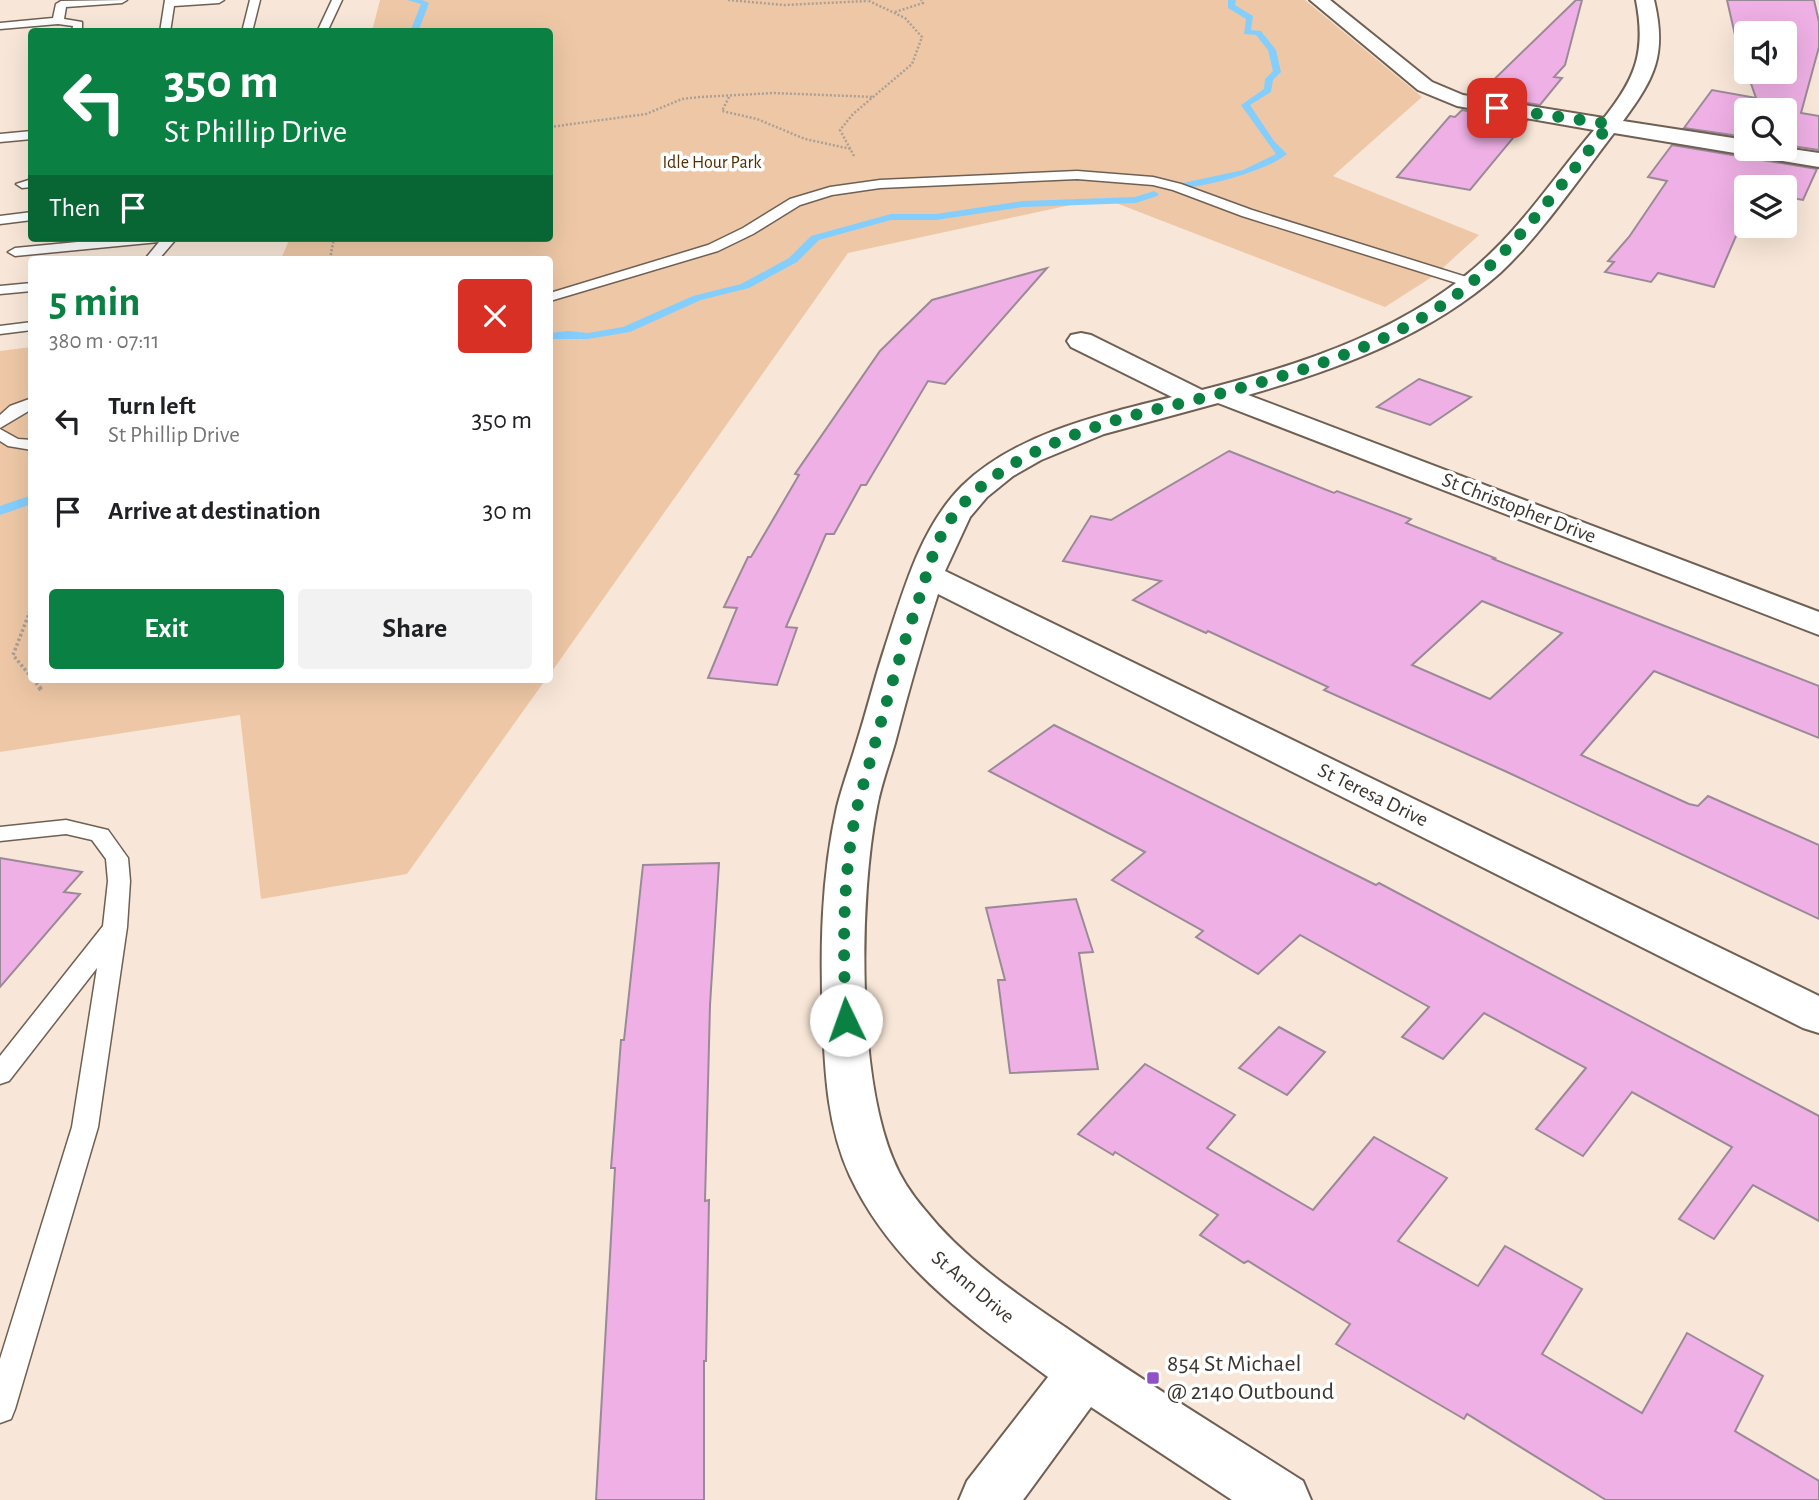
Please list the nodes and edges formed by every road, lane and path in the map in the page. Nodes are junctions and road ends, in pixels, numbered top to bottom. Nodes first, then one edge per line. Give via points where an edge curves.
1 (121, 0) edge
2 (219, 0) edge
3 (255, 0) edge
4 (337, 0) edge
5 (728, 0) edge
6 (868, 0) edge
7 (921, 0) edge
8 (1319, 0) edge
9 (1645, 0) edge
10 (170, 2) edge
11 (895, 12) junction
12 (58, 21) junction
13 (0, 26) edge
14 (77, 28) edge
15 (166, 28) edge
16 (248, 28) edge
17 (324, 28) edge
18 (729, 97) junction
19 (874, 97) junction
20 (1610, 124) junction
21 (553, 127) edge
22 (28, 135) edge
23 (0, 138) edge
24 (1734, 145) edge
25 (852, 149) junction
26 (1797, 156) edge
27 (855, 158) dead end
28 (1819, 160) edge
29 (28, 216) edge
30 (0, 220) edge
31 (119, 242) edge
32 (167, 242) edge
33 (15, 252) dead end
34 (155, 256) edge
35 (1471, 283) junction
36 (28, 287) edge
37 (0, 290) edge
38 (553, 296) edge
39 (28, 326) edge
40 (0, 330) edge
41 (1081, 341) dead end
42 (1209, 396) junction
43 (28, 405) edge
44 (0, 423) edge
45 (0, 434) edge
46 (28, 444) edge
47 (927, 575) junction
48 (28, 617) edge
49 (1819, 624) edge
50 (28, 673) edge
51 (36, 683) edge
52 (43, 692) dead end
53 (0, 834) edge
54 (116, 927) junction
55 (1819, 1016) edge
56 (0, 1074) edge
57 (1084, 1373) junction
58 (0, 1409) edge
59 (988, 1500) edge
60 (1282, 1500) edge

1 - 12 lane via 61,4
2 - 10 lane
3 - 16 lane
4 - 17 lane
5 - 6 path via 784,5
6 - 11 path
7 - 11 path via 923,4
8 - 20 street via 1425,86 1440,93 1478,105
9 - 20 street, St Ann Drive via 1651,45 1641,78
10 - 15 lane
11 - 19 path via 922,37 912,64
12 - 13 lane
12 - 14 lane via 78,24
18 - 19 path via 774,93
18 - 21 path via 682,99 646,114
18 - 25 path via 722,111 757,119 805,139
19 - 25 path via 840,130
20 - 24 street
20 - 35 street, St Ann Drive via 1495,264
22 - 23 lane
25 - 27 path
26 - 28 street
29 - 30 lane
31 - 33 lane
32 - 34 lane
35 - 38 lane via 1395,261 1155,176 1077,175 850,186 795,202 713,248
35 - 42 street, St Ann Drive via 1431,313 1376,341 1275,378
36 - 37 lane
39 - 40 lane
41 - 42 street
42 - 47 street, St Ann Drive via 1101,425 1013,465 978,489 953,515
42 - 49 street, St Christopher Drive
43 - 44 lane
45 - 46 lane via 14,443
47 - 55 street, St Teresa Drive
47 - 57 street, St Ann Drive via 855,817 847,881 844,983 848,1069 857,1129 876,1177 898,1214 941,1264
48 - 50 path via 13,656
51 - 52 path
53 - 54 lane via 66,827 100,835 117,858
54 - 56 lane
54 - 58 lane via 85,1128
57 - 59 street
57 - 60 street, St Ann Drive

